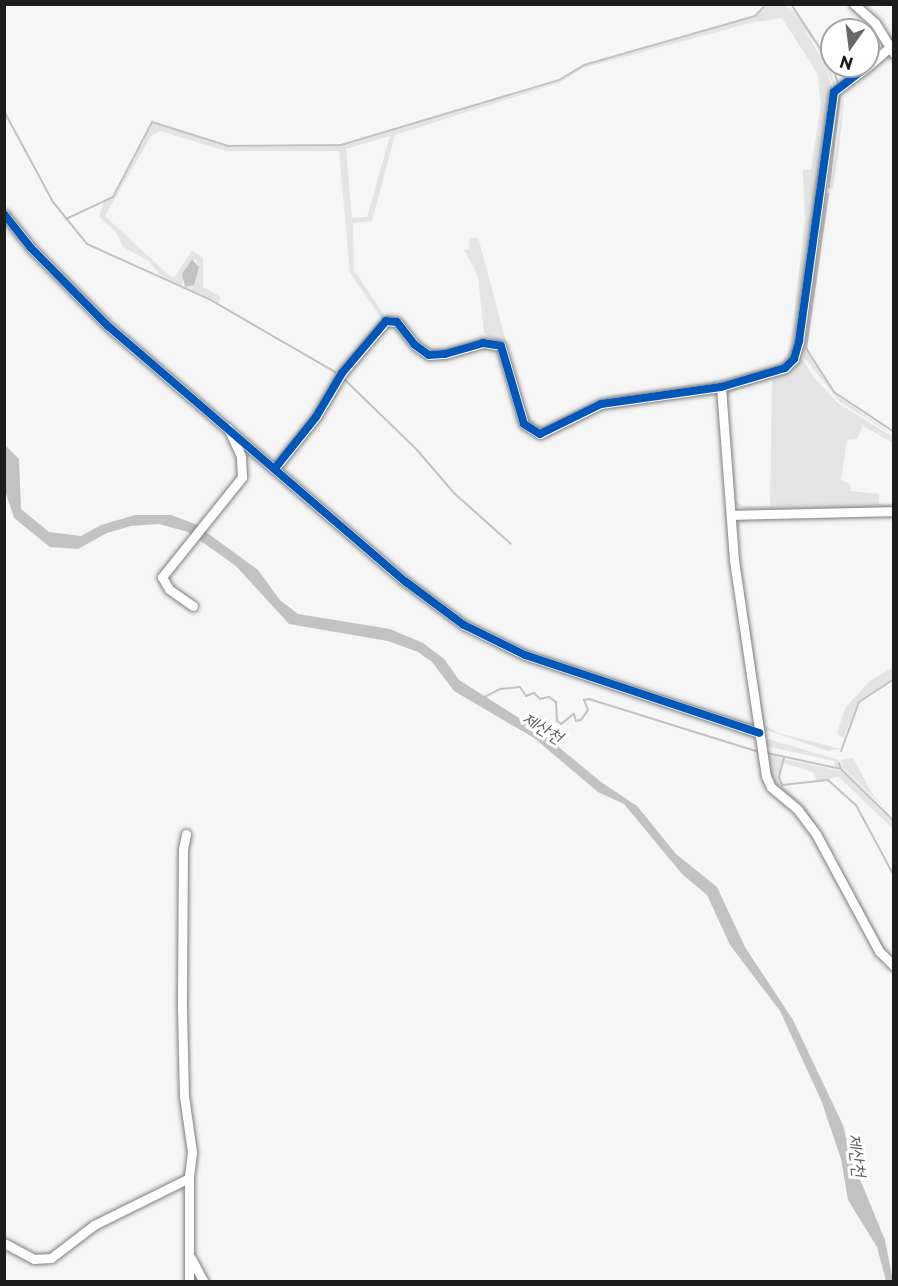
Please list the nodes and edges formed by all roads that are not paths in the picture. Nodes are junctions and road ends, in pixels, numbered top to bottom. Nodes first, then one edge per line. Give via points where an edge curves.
1 (854, 4) edge
2 (891, 48) edge
3 (852, 78) edge
4 (4, 214) edge
5 (721, 387) junction
6 (225, 423) junction
7 (276, 467) junction
8 (894, 511) edge
9 (731, 515) junction
10 (193, 606) dead end
11 (759, 733) junction
12 (186, 834) dead end
13 (894, 966) edge
14 (189, 1178) junction
15 (4, 1243) edge
16 (190, 1256) junction
17 (189, 1281) edge
18 (204, 1281) edge

1 - 2 street via 875,23
3 - 5 street via 834,92 794,359 775,373
4 - 6 street via 31,248 108,326
5 - 7 street via 614,401 546,433 535,433 524,424 501,346 492,342 429,355 415,345 397,322 386,321 342,373 316,417
5 - 9 street
6 - 7 street
6 - 10 street via 241,456 242,477 162,577 169,589
7 - 11 street via 406,582 464,626 525,655
8 - 9 street
9 - 11 street
11 - 13 street via 771,787 798,810 816,834 879,951
12 - 14 street via 182,1009 184,1096 192,1152
14 - 15 street via 88,1228 51,1258 34,1259
14 - 16 street
16 - 17 street
16 - 18 street

